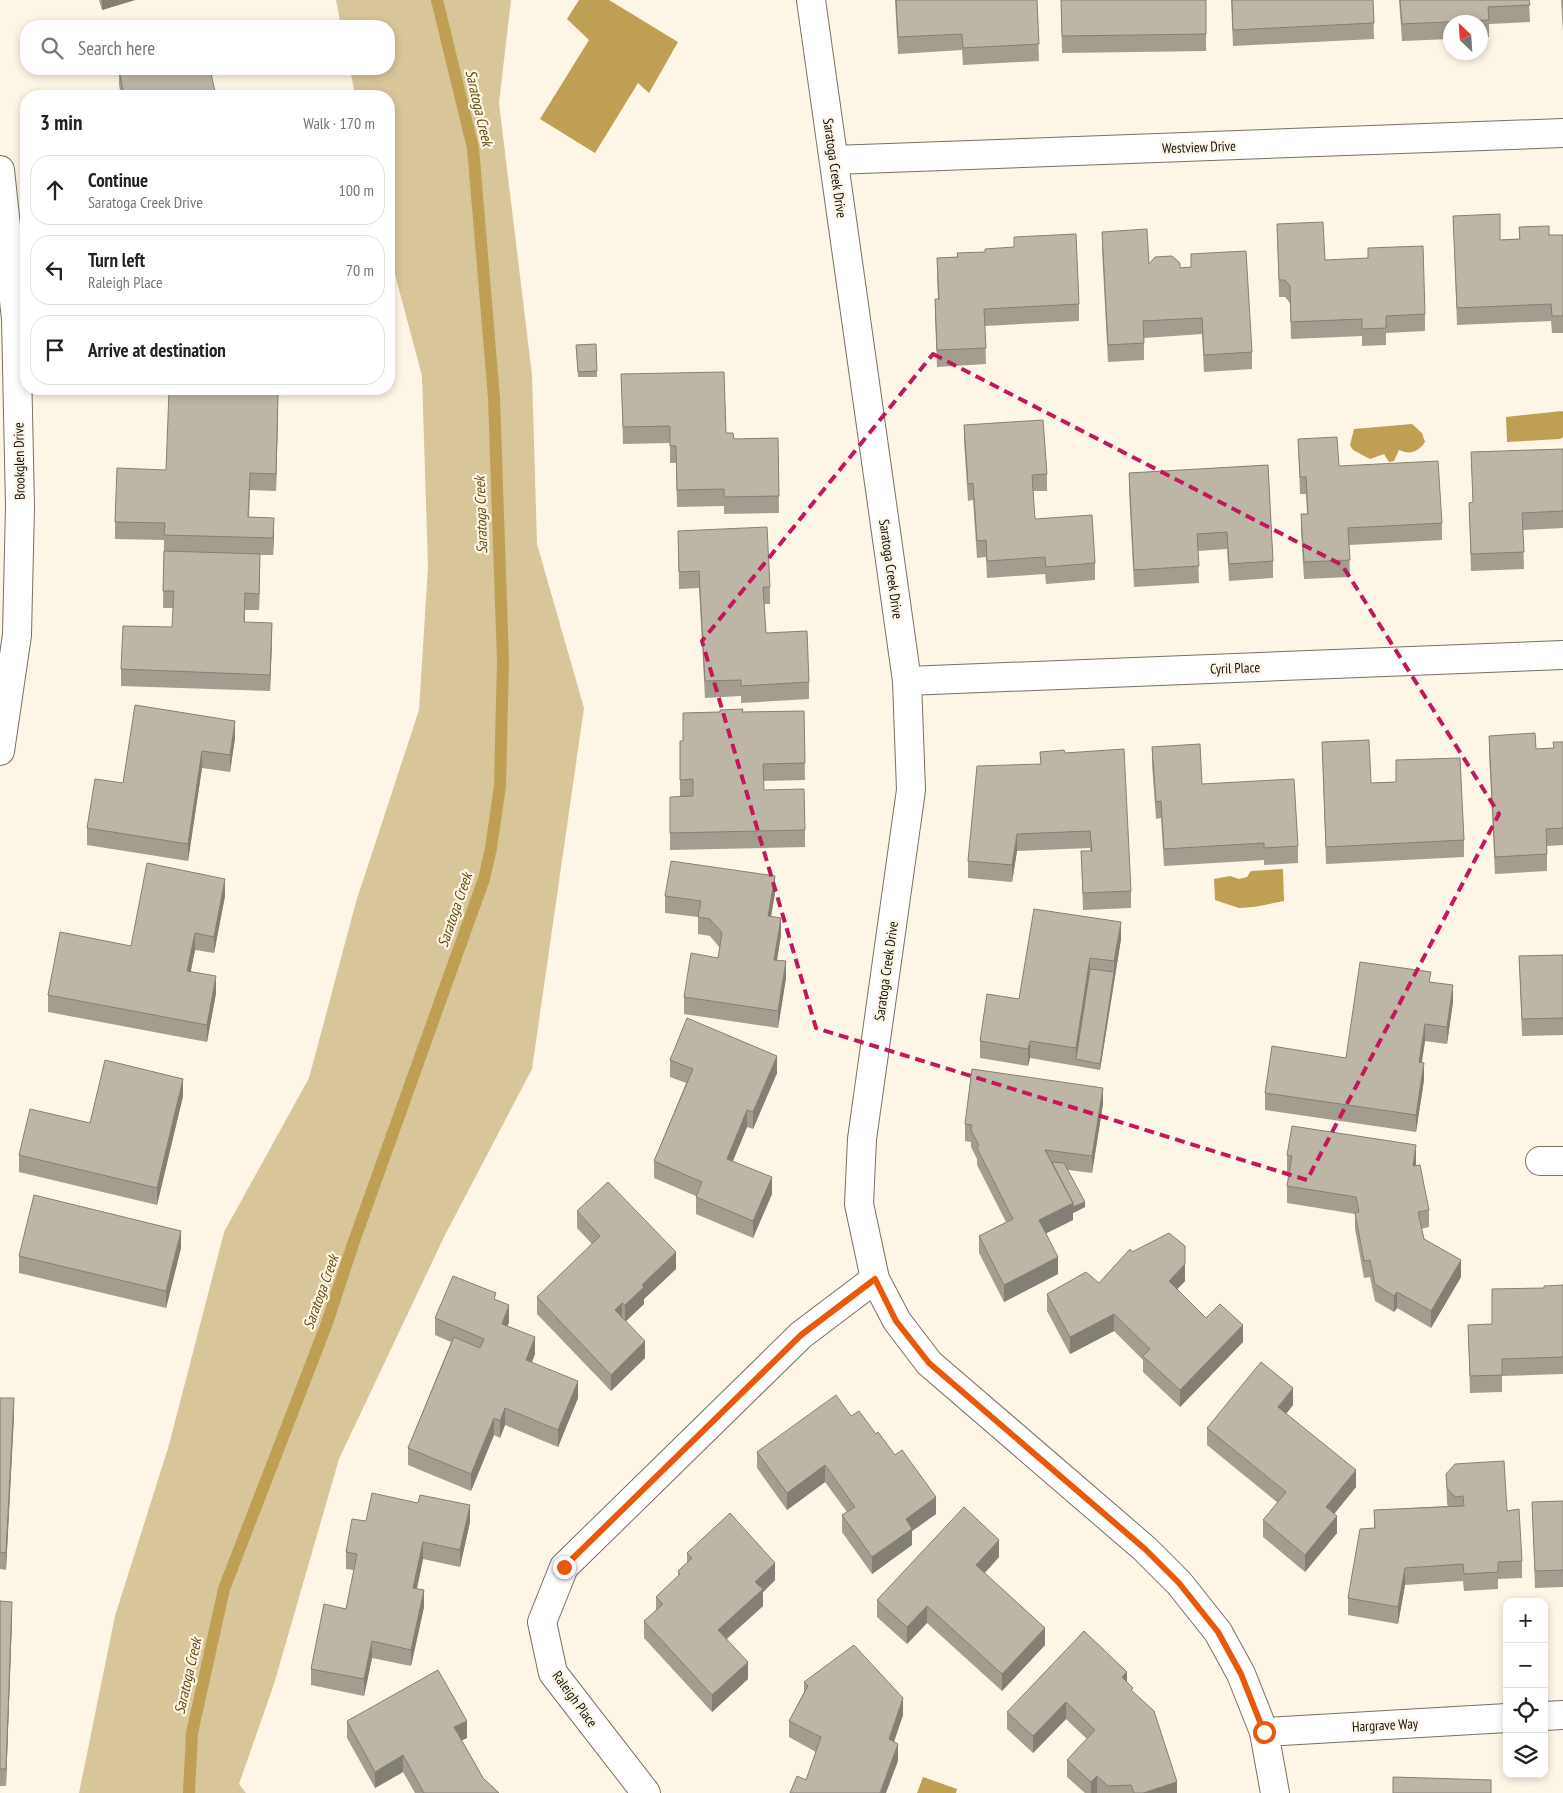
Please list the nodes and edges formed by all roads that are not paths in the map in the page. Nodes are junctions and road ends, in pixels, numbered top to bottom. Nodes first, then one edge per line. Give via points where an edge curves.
1 (811, 0) edge
2 (1563, 133) edge
3 (834, 160) junction
4 (0, 170) edge
5 (1563, 655) edge
6 (906, 681) junction
7 (0, 751) edge
8 (875, 1279) junction
9 (1563, 1715) edge
10 (1548, 1716) edge
11 (1503, 1718) edge
12 (1264, 1732) junction
13 (646, 1793) edge
14 (1275, 1793) edge

1 - 3 street, Saratoga Creek Drive
2 - 3 street, Westview Drive
3 - 6 street, Saratoga Creek Drive
4 - 7 street, Brookglen Drive via 16,319 20,506 17,635
5 - 6 street, Cyril Place
6 - 8 street, Saratoga Creek Drive via 911,790 862,1148 859,1204
8 - 12 street, Saratoga Creek Drive via 896,1321 929,1363 1145,1549 1179,1583 1218,1632 1241,1674
8 - 13 street, Raleigh Place via 801,1335 564,1567 542,1622 553,1672
9 - 10 street
11 - 12 street, Hargrave Way
12 - 14 street, Saratoga Creek Drive

